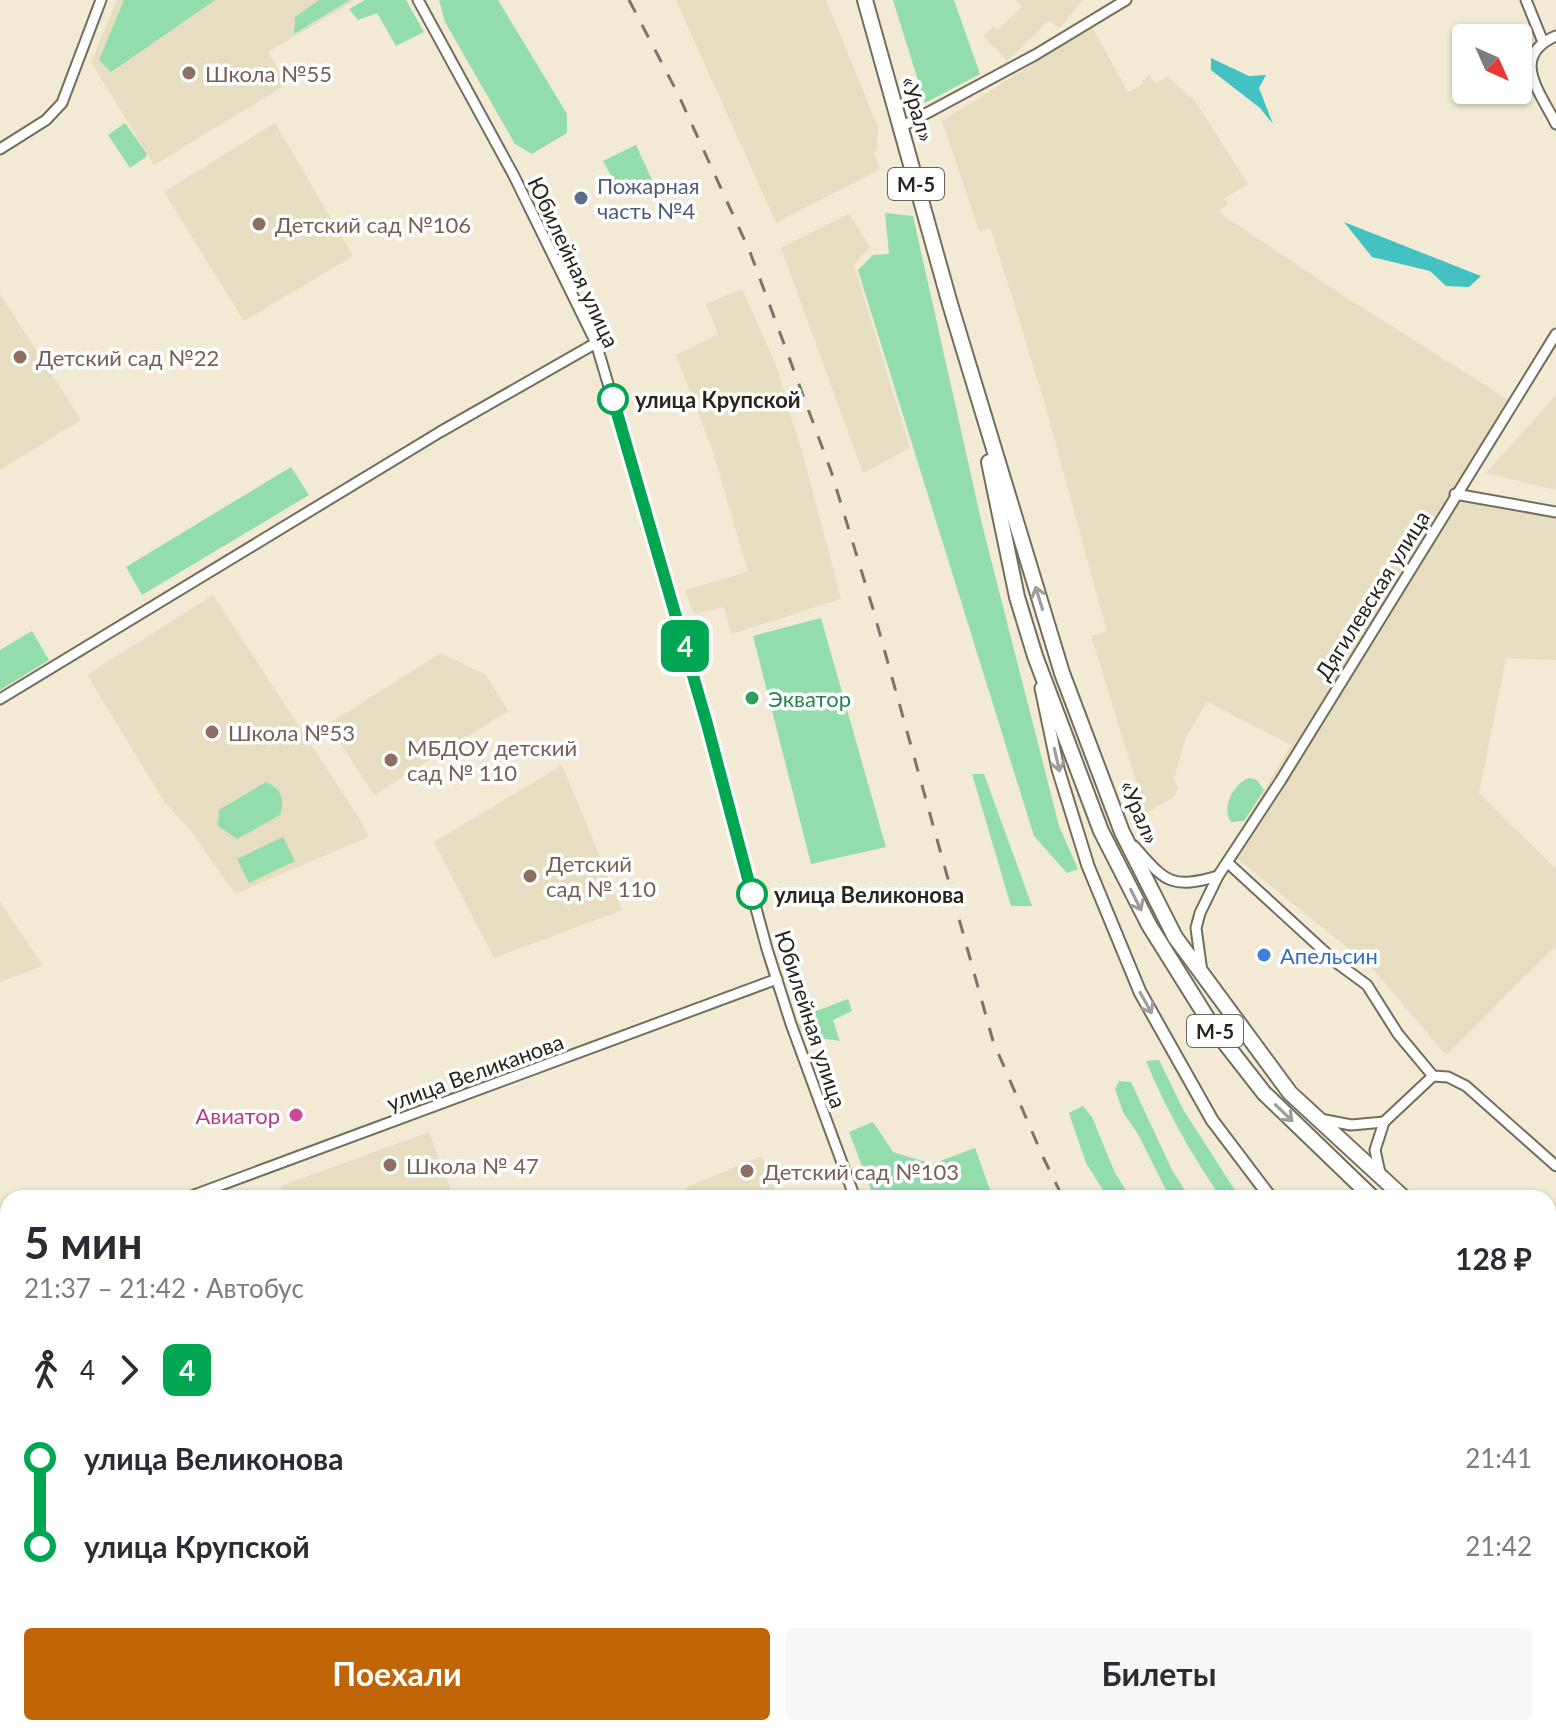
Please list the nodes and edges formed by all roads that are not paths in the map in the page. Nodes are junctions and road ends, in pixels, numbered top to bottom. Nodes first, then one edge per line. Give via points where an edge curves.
1 (101, 0) edge
2 (418, 0) edge
3 (865, 0) edge
4 (1126, 0) edge
5 (1526, 0) edge
6 (1556, 36) edge
7 (1543, 42) junction
8 (1556, 124) edge
9 (901, 127) junction
10 (0, 149) edge
11 (1556, 334) edge
12 (596, 343) junction
13 (970, 368) junction
14 (1455, 494) junction
15 (1556, 512) edge
16 (1035, 656) junction
17 (0, 699) edge
18 (1122, 832) junction
19 (1228, 863) junction
20 (1218, 876) junction
21 (1203, 976) junction
22 (777, 979) junction
23 (1433, 1076) junction
24 (1319, 1119) junction
25 (1384, 1122) junction
26 (1556, 1166) edge
27 (1381, 1179) junction
28 (208, 1190) edge
29 (852, 1190) edge
30 (1265, 1190) edge
31 (1365, 1190) edge
32 (1394, 1190) edge

1 - 10 street via 62,103 46,120
2 - 12 street, Юбилейная улица via 514,176
3 - 9 highway, «Урал» / М-5
4 - 9 street
5 - 7 street
6 - 7 street
7 - 8 street via 1531,56 1531,72
9 - 13 highway, «Урал» / М-5
11 - 14 street, Дягилевская улица
12 - 17 street
12 - 22 street, Юбилейная улица
13 - 16 highway, «Урал» / М-5 via 1017,597
18 -> 13 highway, «Урал» / М-5 via 1062,673
14 - 15 street
14 - 19 street, Дягилевская улица
16 -> 30 main road via 1058,769 1088,866 1140,992 1212,1120
16 -> 31 highway, «Урал» / М-5 via 1101,831 1181,977 1264,1093
18 - 20 street via 1160,875 1173,882
18 - 21 highway, «Урал» / М-5 via 1175,937
19 - 20 street, Дягилевская улица
19 - 23 street via 1367,985
20 - 21 street, Дягилевская улица via 1196,928
21 - 24 highway, «Урал» / М-5 via 1290,1093
22 - 28 street, улица Великанова
22 - 29 street, Юбилейная улица
23 - 25 street
23 - 26 street via 1466,1086
24 - 25 street via 1351,1125
24 - 27 highway, «Урал» / М-5
25 - 27 street via 1375,1150
27 - 32 highway, «Урал» / М-5

